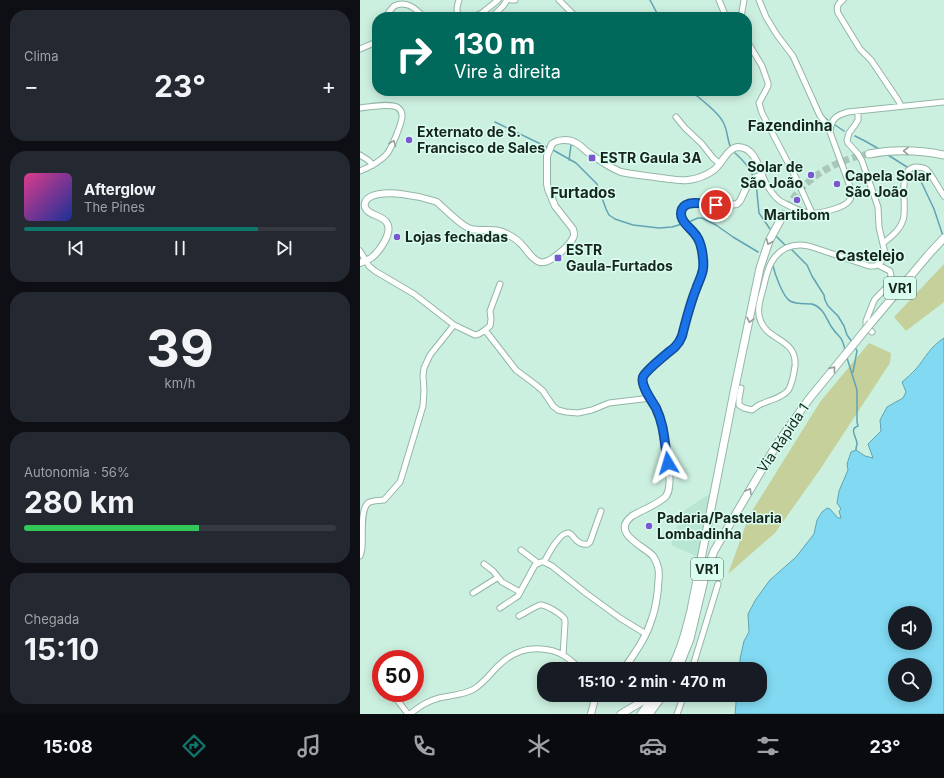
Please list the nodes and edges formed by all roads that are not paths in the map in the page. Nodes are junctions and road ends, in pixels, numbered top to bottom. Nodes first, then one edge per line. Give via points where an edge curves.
1 (459, 0) edge
2 (498, 0) edge
3 (507, 0) edge
4 (511, 0) edge
5 (515, 0) edge
6 (559, 0) edge
7 (719, 0) edge
8 (744, 0) edge
9 (759, 0) edge
10 (843, 0) edge
11 (402, 1) edge
12 (389, 12) edge
13 (419, 12) edge
14 (457, 12) edge
15 (483, 12) edge
16 (497, 12) edge
17 (571, 12) edge
18 (724, 12) edge
19 (742, 12) edge
20 (372, 43) edge
21 (360, 49) edge
22 (752, 49) edge
23 (944, 102) edge
24 (901, 106) junction
25 (360, 108) edge
26 (858, 111) junction
27 (676, 118) dead end
28 (830, 128) junction
29 (869, 154) tunnel mouth
30 (360, 155) edge
31 (944, 155) edge
32 (720, 164) junction
33 (373, 165) junction
34 (360, 171) edge
35 (762, 175) junction
36 (944, 196) edge
37 (812, 213) junction
38 (782, 217) tunnel mouth
39 (944, 238) edge
40 (882, 243) junction
41 (360, 251) edge
42 (363, 262) edge
43 (878, 265) junction
44 (500, 284) dead end
45 (454, 324) junction
46 (485, 330) junction
47 (872, 332) dead end
48 (741, 388) dead end
49 (651, 398) junction
50 (601, 512) dead end
51 (361, 548) edge
52 (521, 550) dead end
53 (360, 556) edge
54 (544, 562) junction
55 (538, 563) junction
56 (484, 564) dead end
57 (498, 578) junction
58 (718, 584) dead end
59 (520, 592) junction
60 (472, 593) dead end
61 (500, 608) dead end
62 (519, 616) dead end
63 (646, 634) junction
64 (563, 655) junction
65 (572, 662) edge
66 (628, 662) edge
67 (674, 662) edge
68 (681, 662) edge
69 (694, 662) edge
70 (399, 702) edge
71 (594, 702) edge
72 (641, 702) edge
73 (650, 702) edge
74 (657, 702) edge
75 (681, 702) edge
76 (409, 714) edge
77 (591, 714) edge
78 (621, 714) edge
79 (641, 714) edge
80 (648, 714) edge
81 (677, 714) edge

1 - 14 street
2 - 15 street
3 - 16 street
4 - 5 street
6 - 17 street
7 - 18 street
8 - 19 street
9 - 28 street via 766,17 792,56 820,116
10 - 24 street via 838,5 838,13
11 - 12 street
11 - 13 street
20 - 21 street
22 - 37 street via 768,83 759,103 762,113
23 - 24 street
24 - 26 street
33 -> 25 street via 390,151 402,114 401,110 387,105
26 - 28 street via 837,116
26 - 40 street via 858,120 847,137 848,143 862,161 878,208
27 - 32 street
28 - 37 street via 852,192 849,202 845,205
31 -> 29 highway via 910,150
30 - 33 street
32 - 35 main road via 730,151 738,147 743,148 754,155
32 - 42 main road via 715,169 690,180 631,174 614,169 576,143 558,141 548,150 548,189 555,206 575,233 567,246 546,262 537,261 517,240 503,231 469,228 437,202 392,193 374,195 365,202 367,210 386,221 389,227 382,245 373,256
33 - 34 street
35 - 37 street via 776,198
35 - 49 main road via 749,182 737,204 692,203 682,207 682,220 699,239 704,268 679,342 643,378 644,387
36 - 40 street via 924,168 914,167 908,170 904,181 903,220 899,228
38 -> 67 highway, VR1 via 763,259 691,610
68 -> 39 highway, Via Rápida 1 / VR1, bridge via 690,639 710,560 777,444 809,399
40 - 43 street via 885,256
41 - 42 street
42 - 45 street via 414,294
43 - 47 street via 890,271 891,276 886,288 875,300 866,321 866,327
43 - 48 street via 869,266 806,245 794,245 780,251 769,267 759,313 764,328 786,344 794,355 789,390 749,410 739,405
44 - 46 street via 490,311 490,326
45 - 46 street via 475,335
45 - 51 street via 430,355 424,368 423,406 400,482 384,500 373,501 365,507
46 - 49 street via 516,370 536,384 558,410 578,413 609,403
49 - 63 main road via 661,418 670,487 663,499 632,516 625,526 627,536 651,555 658,565 655,604
50 - 54 street via 588,544 581,544 570,534 565,534 553,546
51 - 53 street
52 - 55 street
54 - 55 street
54 - 63 street
55 - 59 street via 533,567
56 - 57 street
57 - 59 street
57 - 60 street
58 - 69 street
59 - 61 street via 516,598
62 - 64 street via 539,605 547,606 562,616 565,619
63 - 66 main road
64 - 65 street
64 - 76 street via 541,649 519,652 498,666 474,689 427,702
70 - 76 street
71 - 77 main road
72 - 78 highway
73 - 79 highway
74 - 80 highway
75 - 81 street

